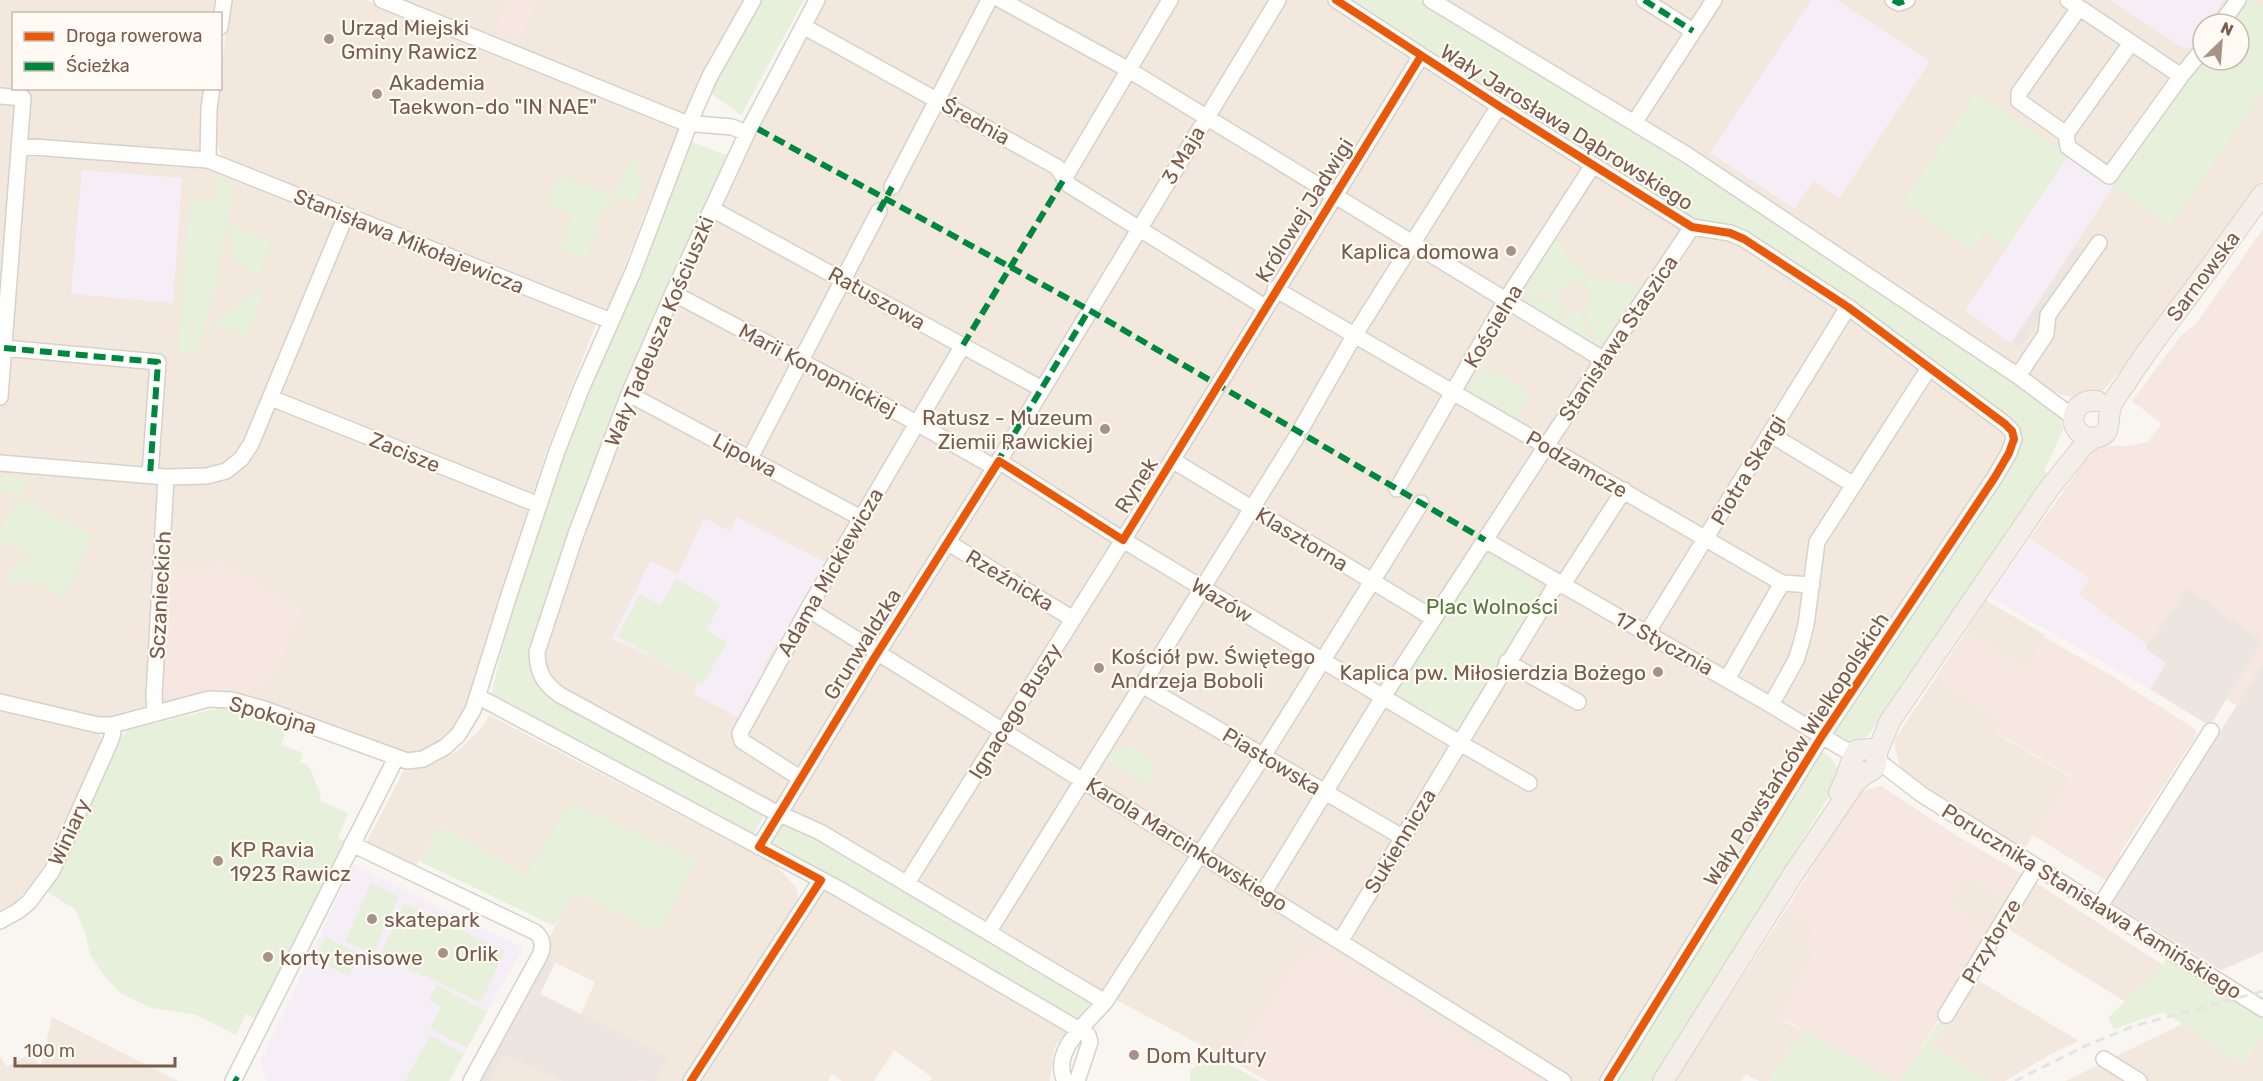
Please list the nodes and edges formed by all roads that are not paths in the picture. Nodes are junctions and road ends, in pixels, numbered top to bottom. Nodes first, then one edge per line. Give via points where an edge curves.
1 (382, 0) edge
2 (753, 0) edge
3 (817, 0) edge
4 (989, 0) edge
5 (1001, 0) edge
6 (1170, 0) edge
7 (1278, 0) edge
8 (1336, 0) edge
9 (1431, 0) edge
10 (1644, 0) edge
11 (1714, 0) edge
12 (1893, 0) edge
13 (1907, 0) edge
14 (2074, 4) edge
15 (803, 26) junction
16 (1693, 32) junction
17 (2131, 43) junction
18 (1421, 56) junction
19 (2191, 64) edge
20 (1129, 70) junction
21 (2181, 76) junction
22 (212, 90) edge
23 (0, 96) edge
24 (937, 99) junction
25 (1499, 106) junction
26 (1206, 117) junction
27 (690, 123) junction
28 (1634, 123) junction
29 (747, 133) junction
30 (2066, 134) junction
31 (20, 146) junction
32 (208, 160) junction
33 (1593, 165) junction
34 (1064, 179) junction
35 (892, 187) dead end
36 (2263, 194) edge
37 (1334, 195) junction
38 (712, 209) junction
39 (879, 211) dead end
40 (346, 215) junction
41 (1692, 227) junction
42 (1138, 228) junction
43 (1413, 243) junction
44 (2099, 243) dead end
45 (843, 279) junction
46 (1275, 289) junction
47 (673, 293) junction
48 (1506, 300) junction
49 (1265, 307) junction
50 (1848, 307) junction
51 (611, 321) junction
52 (1354, 336) junction
53 (963, 345) junction
54 (4, 348) junction
55 (800, 360) junction
56 (1604, 360) junction
57 (1929, 368) junction
58 (2018, 376) junction
59 (1220, 384) joint
60 (1042, 389) junction
61 (1453, 393) junction
62 (629, 394) junction
63 (0, 397) edge
64 (271, 398) junction
65 (2087, 412) junction
66 (916, 422) junction
67 (1770, 434) junction
68 (2093, 438) junction
69 (2014, 439) joint
70 (1546, 446) junction
71 (750, 458) junction
72 (1172, 460) junction
73 (0, 463) edge
74 (996, 464) junction
75 (150, 475) junction
76 (166, 477) junction
77 (1854, 485) junction
78 (1397, 489) dead end
79 (1624, 490) junction
80 (2048, 490) junction
81 (1421, 503) dead end
82 (539, 505) junction
83 (1252, 509) junction
84 (861, 518) junction
85 (1706, 539) junction
86 (1123, 540) junction
87 (1485, 540) junction
88 (947, 542) junction
89 (1373, 582) junction
90 (1559, 584) junction
91 (1782, 584) junction
92 (1812, 585) junction
93 (1202, 588) junction
94 (808, 609) junction
95 (1433, 618) junction
96 (1073, 619) junction
97 (1647, 633) junction
98 (877, 653) junction
99 (1323, 660) junction
100 (1507, 662) junction
101 (1727, 679) junction
102 (1142, 685) junction
103 (479, 697) junction
104 (1383, 697) junction
105 (0, 702) edge
106 (1578, 702) dead end
107 (1771, 705) junction
108 (155, 713) junction
109 (112, 725) junction
110 (1004, 730) junction
111 (2211, 731) dead end
112 (1822, 736) junction
113 (1460, 743) junction
114 (1263, 756) junction
115 (396, 758) junction
116 (1862, 762) junction
117 (800, 778) junction
118 (1082, 779) junction
119 (1529, 783) dead end
120 (1325, 793) junction
121 (778, 814) junction
122 (1402, 837) junction
123 (352, 844) junction
124 (759, 847) junction
125 (1201, 854) junction
126 (2036, 867) junction
127 (821, 880) junction
128 (907, 883) junction
129 (1263, 892) junction
130 (2100, 906) junction
131 (0, 921) edge
132 (988, 931) junction
133 (1341, 940) junction
134 (1105, 1002) junction
135 (2263, 1009) edge
136 (1946, 1015) dead end
137 (1079, 1029) junction
138 (2104, 1059) dead end
139 (234, 1080) edge
140 (471, 1081) edge
141 (691, 1081) edge
142 (1065, 1081) edge
143 (1077, 1081) edge
144 (1563, 1081) edge
145 (1608, 1081) edge
146 (1663, 1081) edge
147 (2139, 1081) edge

1 - 27 street
2 - 27 street via 709,78
3 - 15 street, Wały Tadeusza Kościuszki
4 - 24 street
5 - 20 street
6 - 20 street
7 - 26 street, 3 Maja
8 - 18 street, Wały Jarosława Dąbrowskiego
9 - 28 street, Wały Jarosława Dąbrowskiego
10 - 16 street
11 - 16 street
12 - 13 street
14 - 17 street
14 - 30 street via 2019,93 2019,101
15 - 24 street, Średnia
15 - 29 street, Wały Tadeusza Kościuszki
16 - 28 street
17 - 21 street
17 - 30 street
18 - 25 street, Wały Jarosława Dąbrowskiego
18 - 37 street, Królowej Jadwigi
19 - 21 street
20 - 26 street
20 - 34 street
21 - 30 street via 2109,176 2068,147
22 - 32 street
23 - 31 street via 23,98
24 - 34 street, Średnia via 1057,167
24 - 35 street
25 - 33 street, Wały Jarosława Dąbrowskiego
25 - 43 street
26 - 37 street
26 - 42 street, 3 Maja
27 - 29 street via 732,127
27 - 51 street
28 - 58 street, Wały Jarosława Dąbrowskiego via 1831,249
29 - 38 street, Wały Tadeusza Kościuszki
31 - 32 street, Stanisława Mikołajewicza
31 - 54 street
32 - 40 street, Stanisława Mikołajewicza
33 - 41 street, Wały Jarosława Dąbrowskiego
33 - 48 street, Kościelna
34 - 42 street, Średnia
36 - 65 main road, Sarnowska via 2141,358
37 - 43 street
37 - 46 street, Królowej Jadwigi
38 - 45 street, Ratuszowa
38 - 47 street, Wały Tadeusza Kościuszki
39 - 45 street
40 - 51 street, Stanisława Mikołajewicza
40 - 64 street
41 - 50 street, Wały Jarosława Dąbrowskiego via 1744,239
41 - 56 street, Stanisława Staszica
42 - 49 street, Średnia
42 - 60 street, 3 Maja
43 - 48 street
43 - 52 street
44 - 58 street via 2049,315 2046,334
45 - 53 street, Ratuszowa
45 - 55 street
46 - 49 street, Królowej Jadwigi
46 - 52 street, Podzamcze
47 - 55 street, Marii Konopnickiej
47 - 62 street, Wały Tadeusza Kościuszki
48 - 56 street
48 - 61 street, Kościelna
49 - 59 street, Królowej Jadwigi
50 - 57 street, Wały Jarosława Dąbrowskiego
50 - 67 street, Piotra Skargi
51 - 82 street via 570,416
52 - 61 street, Podzamcze
52 - 83 street
53 - 60 street, Ratuszowa
53 - 66 street, Adama Mickiewicza
54 - 63 street
54 - 75 street via 158,362
55 - 66 street, Marii Konopnickiej
55 - 71 street
56 - 70 street, Stanisława Staszica
57 - 69 street, Wały Jarosława Dąbrowskiego via 1994,414 2013,431
57 - 77 street
58 - 65 street, Wały Jarosława Dąbrowskiego via 2039,391
59 - 72 street, Rynek
60 - 74 street
61 - 70 street, Podzamcze
61 - 78 street, Kościelna
62 - 71 street, Lipowa
62 - 121 street, Wały Tadeusza Kościuszki via 537,652 541,675 560,695
64 - 76 street via 251,444 226,471 207,476
64 - 82 street, Zacisze
65 - 68 main road via 2080,435
65 - 68 main road via 2110,418 2108,428
65 - 80 main road
66 - 74 street, Marii Konopnickiej
66 - 84 street, Adama Mickiewicza
67 - 77 street
67 - 85 street, Piotra Skargi
68 - 80 main road
69 - 112 street, Wały Powstańców Wielkopolskich via 1995,477
70 - 79 street, Podzamcze
70 - 87 street, Stanisława Staszica
71 - 84 street, Lipowa
72 - 83 street, Klasztorna
72 - 86 street, Rynek
73 - 75 street
74 - 86 street, Rynek
74 - 88 street, Grunwaldzka
75 - 76 street
76 - 108 street, Sczanieckich
77 - 92 street via 1817,543
79 - 85 street, Podzamcze
79 - 90 street
80 - 116 main road
81 - 89 street
82 - 103 street
83 - 89 street, Klasztorna
83 - 93 street
84 - 94 street, Adama Mickiewicza
85 - 91 street, Podzamcze
85 - 97 street, Piotra Skargi
86 - 93 street, Wazów
86 - 96 street, Ignacego Buszy
87 - 90 street, 17 Stycznia
87 - 95 street
88 - 96 street, Rzeźnicka
88 - 98 street, Grunwaldzka
89 - 95 street, Klasztorna
89 - 99 street
90 - 97 street, 17 Stycznia
90 - 100 street
91 - 92 street
91 - 101 street
92 - 107 street via 1796,660
93 - 99 street, Wazów
93 - 102 street
94 - 98 street, Karola Marcinkowskiego
94 - 117 street, Adama Mickiewicza via 740,736
95 - 104 street
96 - 110 street, Ignacego Buszy
97 - 101 street, 17 Stycznia
98 - 110 street, Karola Marcinkowskiego
98 - 117 street, Grunwaldzka
99 - 104 street, Wazów
99 - 114 street
100 - 106 street
100 - 113 street
101 - 107 street, 17 Stycznia
102 - 114 street, Piastowska
102 - 118 street
103 - 115 street, Spokojna via 463,728 446,747 415,761
103 - 124 street
104 - 113 street
104 - 120 street
105 - 109 street, Spokojna
107 - 112 street, 17 Stycznia
108 - 109 street, Spokojna
108 - 115 street, Spokojna via 209,699 232,700
109 - 131 street, Winiary via 110,742 52,871 29,902
110 - 118 street, Karola Marcinkowskiego
110 - 128 street, Ignacego Buszy
111 - 130 street
112 - 116 street, 17 Stycznia
112 - 145 street, Wały Powstańców Wielkopolskich
113 - 119 street
113 - 122 street, Sukiennicza
114 - 120 street, Piastowska
114 - 125 street
115 - 123 street
116 - 126 street, Porucznika Stanisława Kamińskiego via 1920,793
116 - 146 main road
117 - 121 street, Grunwaldzka
118 - 125 street, Karola Marcinkowskiego
118 - 132 street
120 - 122 street, Piastowska
120 - 129 street
121 - 124 street, Grunwaldzka
121 - 128 street via 820,832
122 - 133 street, Sukiennicza
123 - 139 street
123 - 140 street via 535,932 541,941 540,955
124 - 127 street
125 - 129 street, Karola Marcinkowskiego
125 - 134 street
126 - 130 street, Porucznika Stanisława Kamińskiego
126 - 136 street, Przytorze
127 - 137 street
127 - 141 street
128 - 132 street
129 - 133 street, Karola Marcinkowskiego
130 - 135 street, Porucznika Stanisława Kamińskiego
132 - 134 street
133 - 144 street, Karola Marcinkowskiego
134 - 137 street
137 - 142 street via 1063,1058 1060,1070
137 - 143 street via 1090,1042
138 - 147 street

